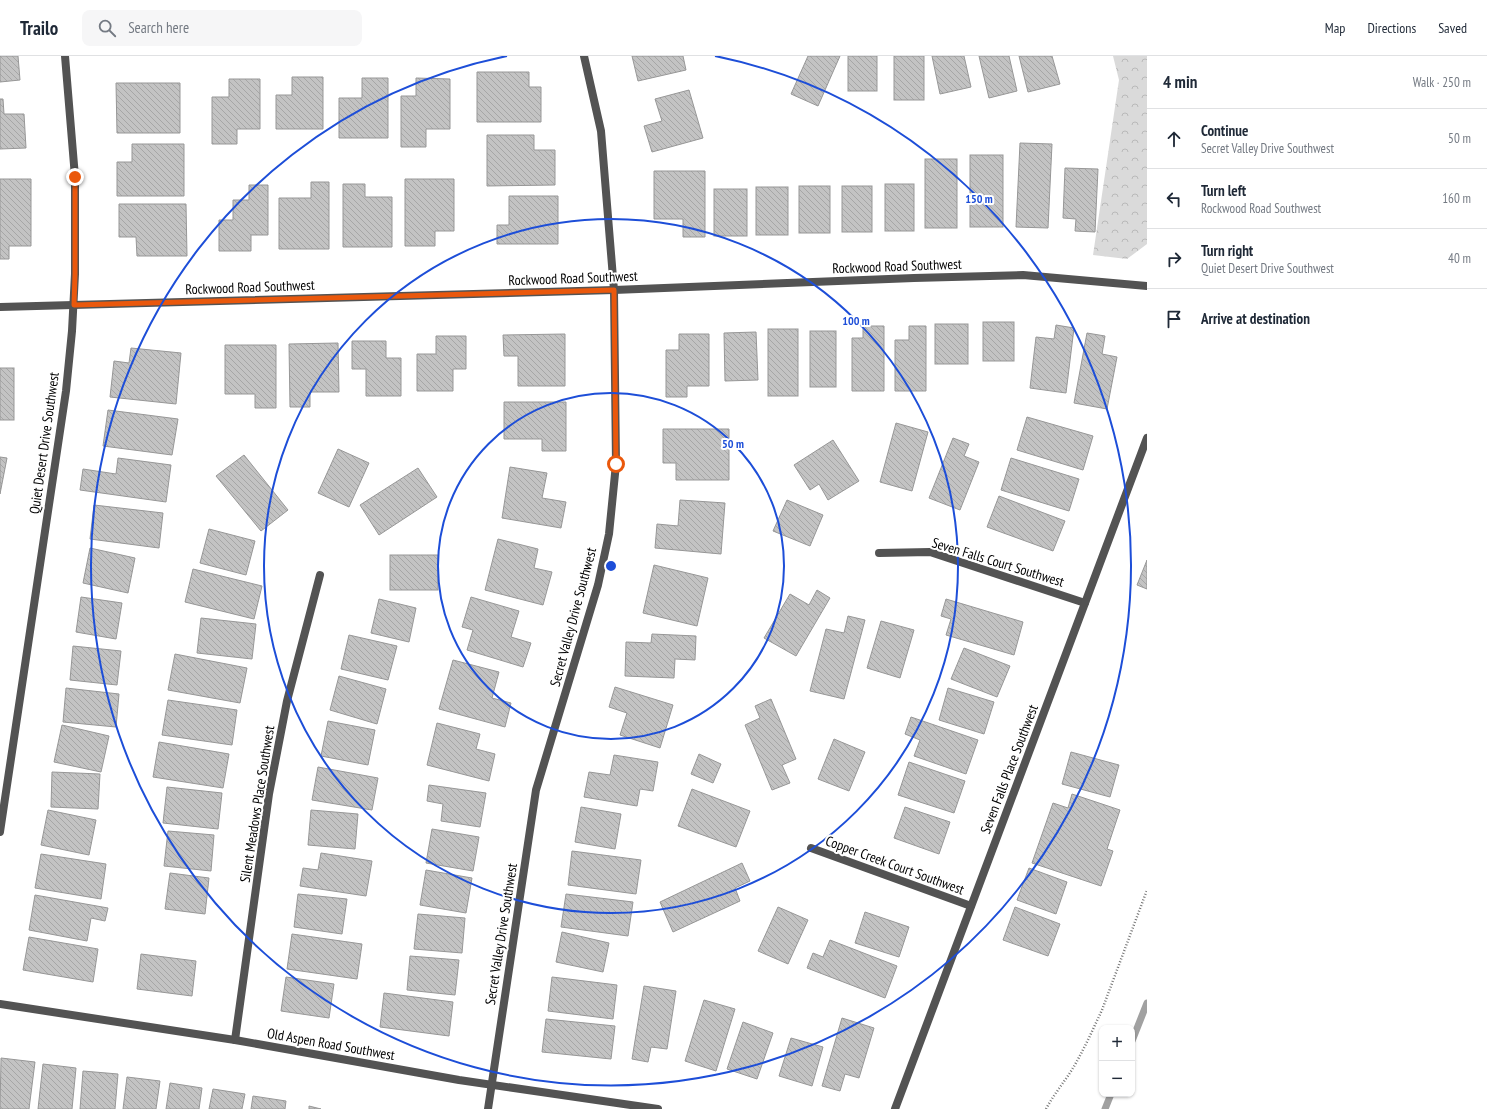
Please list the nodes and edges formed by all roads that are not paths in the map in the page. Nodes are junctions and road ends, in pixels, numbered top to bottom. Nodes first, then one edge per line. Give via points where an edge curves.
1 (65, 56) edge
2 (584, 56) edge
3 (1147, 286) edge
4 (614, 290) junction
5 (74, 305) junction
6 (0, 307) edge
7 (1147, 438) edge
8 (879, 553) dead end
9 (320, 575) dead end
10 (1085, 603) junction
11 (0, 832) edge
12 (811, 848) dead end
13 (971, 906) junction
14 (0, 1004) edge
15 (235, 1040) junction
16 (492, 1085) junction
17 (488, 1109) edge
18 (658, 1109) edge
19 (895, 1109) edge

1 - 5 street, Quiet Desert Drive Southwest via 75,177
2 - 4 street, Secret Valley Drive Southwest via 601,131
3 - 4 street, Rockwood Road Southwest via 1023,275
4 - 5 street, Rockwood Road Southwest
4 - 16 street, Secret Valley Drive Southwest via 616,464 609,534 598,585 536,790
5 - 6 street, Rockwood Road Southwest
5 - 11 street, Quiet Desert Drive Southwest via 65,399
7 - 10 street, Seven Falls Place Southwest
8 - 10 street, Seven Falls Court Southwest via 930,552
9 - 15 street, Silent Meadows Place Southwest via 287,701 269,794
10 - 13 street, Seven Falls Place Southwest
12 - 13 street, Copper Creek Court Southwest
13 - 19 street, Seven Falls Place Southwest
14 - 15 street, Old Aspen Road Southwest
15 - 16 street, Old Aspen Road Southwest
16 - 17 street, Secret Valley Drive Southwest
16 - 18 street, Old Aspen Road Southwest

